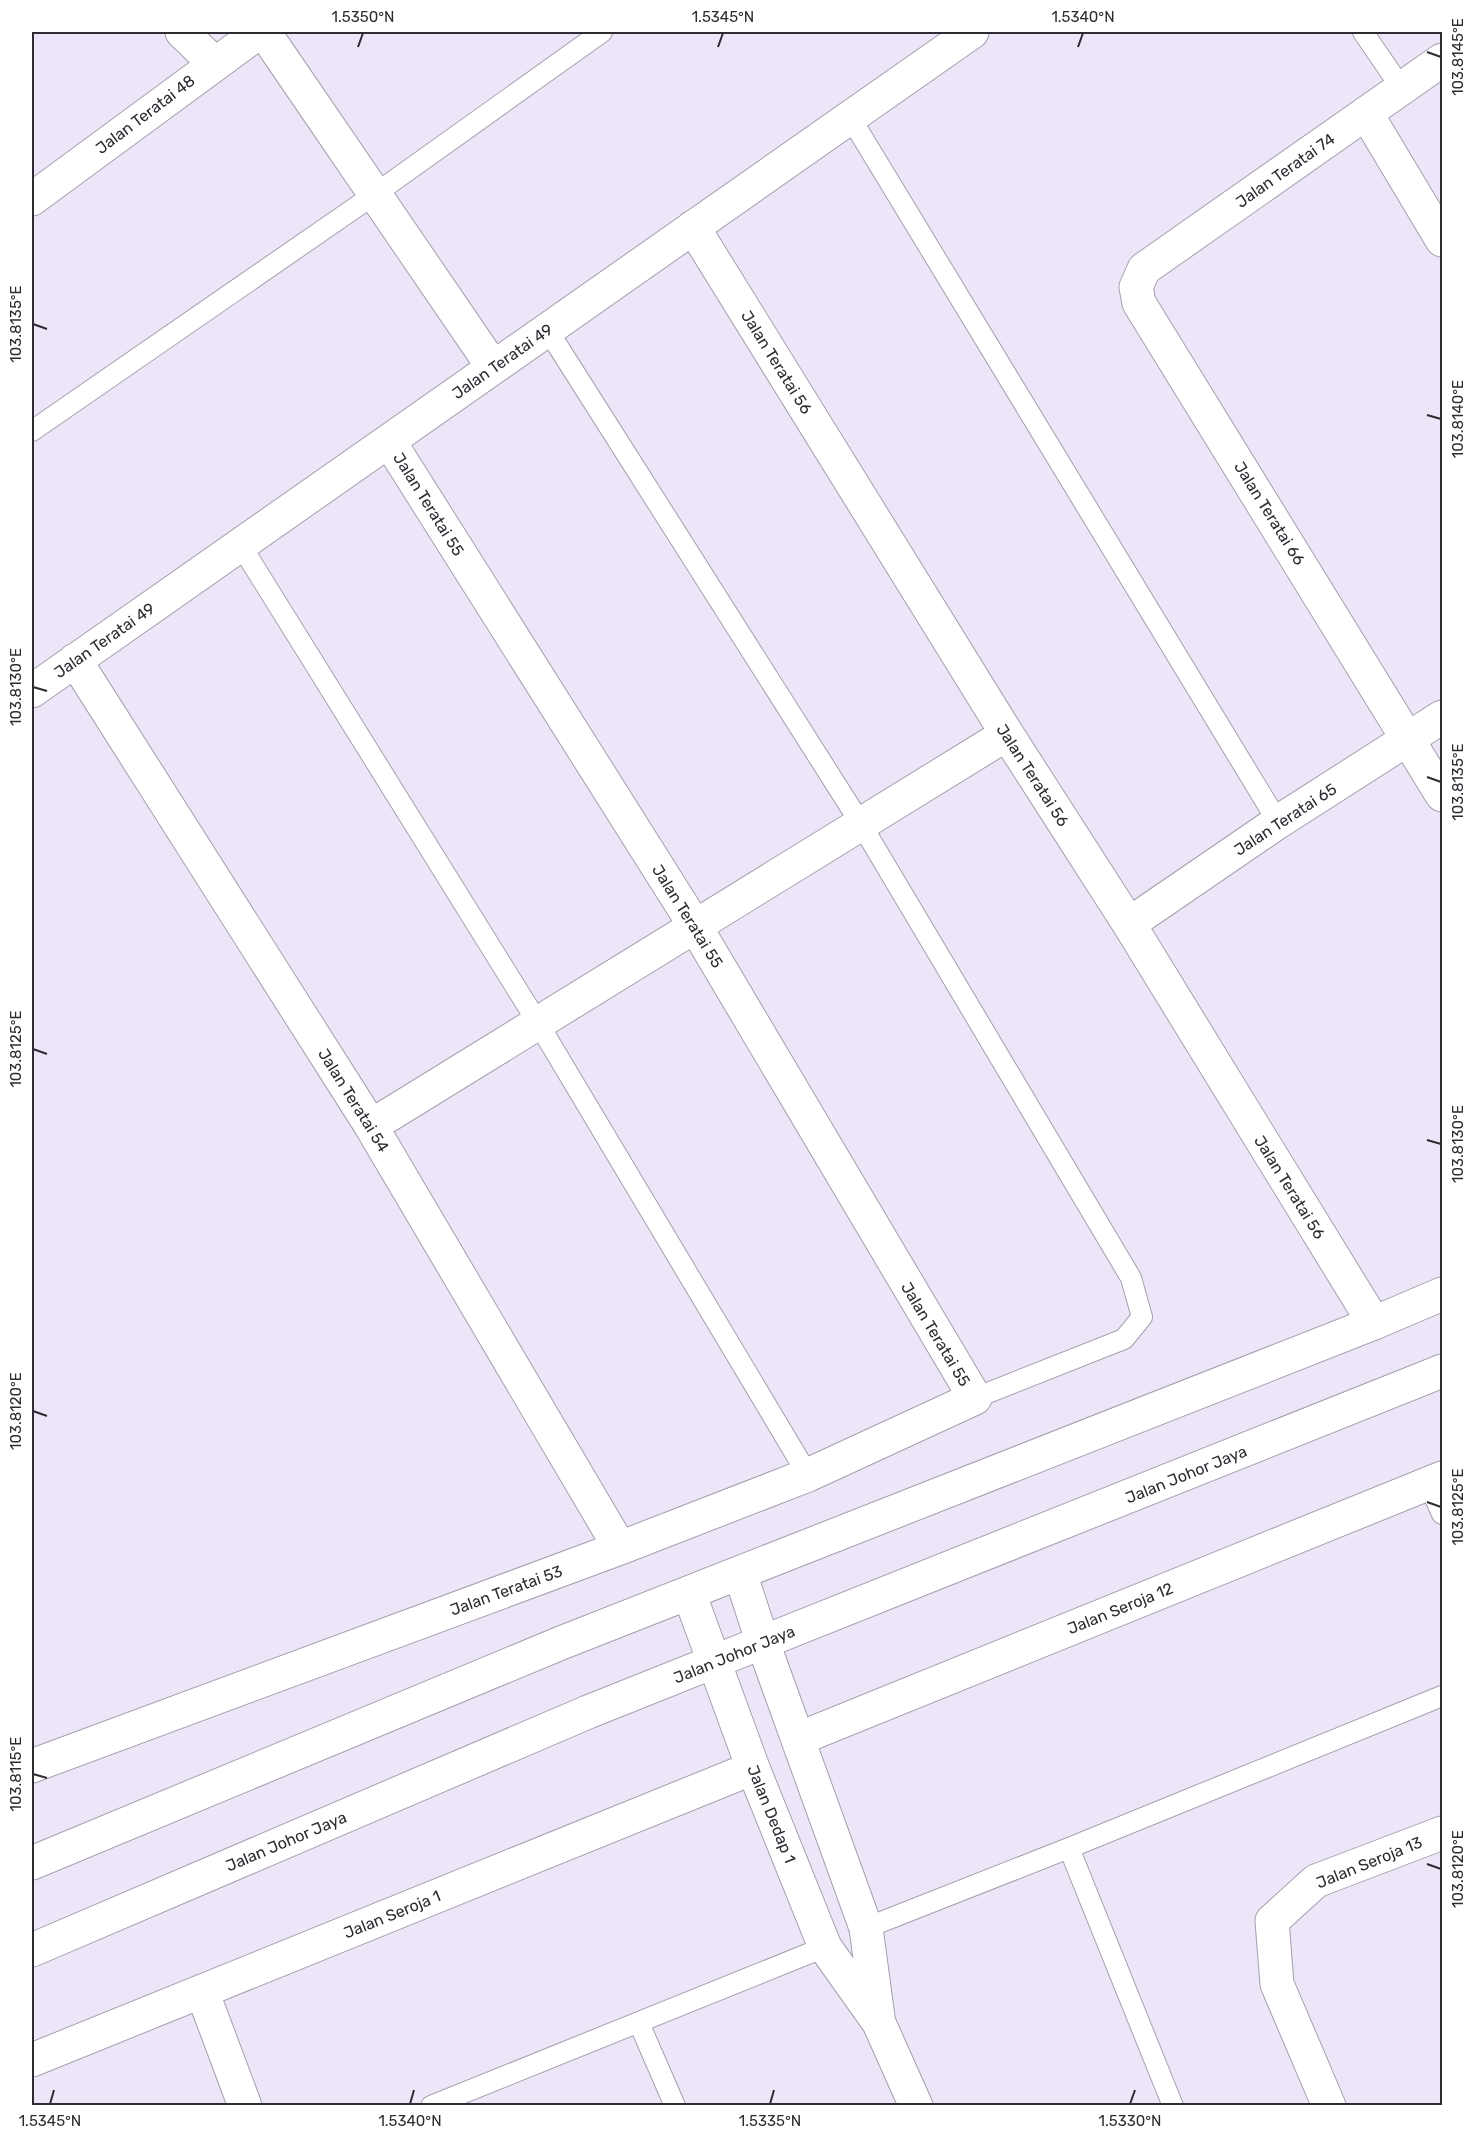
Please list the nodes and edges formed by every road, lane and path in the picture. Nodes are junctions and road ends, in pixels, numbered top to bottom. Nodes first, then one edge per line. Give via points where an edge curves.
1 (182, 32) edge
2 (259, 32) edge
3 (264, 32) edge
4 (602, 32) edge
5 (972, 32) edge
6 (1363, 32) edge
7 (1443, 60) edge
8 (214, 63) junction
9 (1402, 88) junction
10 (1366, 113) junction
11 (850, 117) junction
12 (375, 194) junction
13 (32, 199) edge
14 (693, 227) junction
15 (1443, 240) edge
16 (1136, 287) joint
17 (547, 329) junction
18 (493, 367) junction
19 (32, 430) edge
20 (388, 441) junction
21 (240, 544) junction
22 (75, 660) junction
23 (37, 676) edge
24 (1443, 717) edge
25 (1007, 734) junction
26 (1409, 738) junction
27 (1443, 795) edge
28 (1278, 822) junction
29 (861, 824) junction
30 (1129, 924) junction
31 (695, 927) junction
32 (538, 1023) junction
33 (371, 1126) junction
34 (1443, 1294) edge
35 (1374, 1323) junction
36 (1443, 1371) edge
37 (975, 1398) junction
38 (808, 1475) junction
39 (1435, 1481) edge
40 (1443, 1514) edge
41 (620, 1548) junction
42 (740, 1573) junction
43 (689, 1593) junction
44 (763, 1643) junction
45 (713, 1662) junction
46 (1443, 1696) edge
47 (798, 1739) junction
48 (32, 1766) edge
49 (753, 1768) junction
50 (1443, 1833) edge
51 (1069, 1848) junction
52 (32, 1863) edge
53 (866, 1928) junction
54 (825, 1947) junction
55 (32, 1950) edge
56 (202, 1991) junction
57 (639, 2023) junction
58 (879, 2023) junction
59 (32, 2060) edge
60 (245, 2106) edge
61 (431, 2106) edge
62 (675, 2106) edge
63 (916, 2106) edge
64 (1173, 2106) edge
65 (1329, 2106) edge

1 - 8 street
2 - 8 street, Jalan Teratai 48
3 - 12 street
4 - 12 lane
5 - 11 street, Jalan Teratai 49
6 - 9 lane
7 - 9 street, Jalan Teratai 74
8 - 13 street, Jalan Teratai 48
9 - 10 street, Jalan Teratai 74
10 - 15 street
10 - 16 street, Jalan Teratai 74 via 1144,269
11 - 14 street, Jalan Teratai 49
11 - 28 lane
12 - 18 street
12 - 19 lane
14 - 17 street, Jalan Teratai 49
14 - 25 street, Jalan Teratai 56
16 - 26 street, Jalan Teratai 66 via 1139,303
17 - 18 street, Jalan Teratai 49
17 - 29 lane
18 - 20 street, Jalan Teratai 49
20 - 21 street, Jalan Teratai 49
20 - 31 street, Jalan Teratai 55
21 - 22 street, Jalan Teratai 49
21 - 32 lane
22 - 23 street, Jalan Teratai 49
22 - 33 street, Jalan Teratai 54
24 - 26 street, Jalan Teratai 65
25 - 29 street
25 - 30 street, Jalan Teratai 56
26 - 27 street, Jalan Teratai 66
26 - 28 street, Jalan Teratai 65
28 - 30 street, Jalan Teratai 65
29 - 31 street
29 - 37 lane via 1131,1278 1142,1317 1124,1339
30 - 35 street, Jalan Teratai 56
31 - 32 street
31 - 37 street, Jalan Teratai 55
32 - 33 street
32 - 38 lane
33 - 41 street, Jalan Teratai 54
34 - 35 street
35 - 42 street
36 - 44 street, Jalan Johor Jaya
37 - 38 street, Jalan Teratai 53
38 - 41 street, Jalan Teratai 53
39 - 40 lane
39 - 47 street, Jalan Seroja 12
41 - 48 street, Jalan Teratai 53
42 - 43 street
42 - 44 street, Jalan Dedap 1
43 - 45 street, Jalan Dedap 1
43 - 52 street
44 - 45 street, Jalan Johor Jaya
44 - 47 street, Jalan Dedap 1
45 - 49 street, Jalan Dedap 1
45 - 55 street, Jalan Johor Jaya
46 - 51 lane
47 - 53 street, Jalan Dedap 1
49 - 54 street, Jalan Dedap 1
49 - 56 street, Jalan Seroja 1
50 - 65 street, Jalan Seroja 13 via 1316,1881 1272,1921 1277,1984
51 - 53 lane
51 - 64 lane
53 - 58 street, Jalan Dedap 1
54 - 57 lane
54 - 58 street, Jalan Dedap 1
56 - 59 street, Jalan Seroja 1
56 - 60 street
57 - 61 lane
57 - 62 lane
58 - 63 street, Jalan Dedap 1

